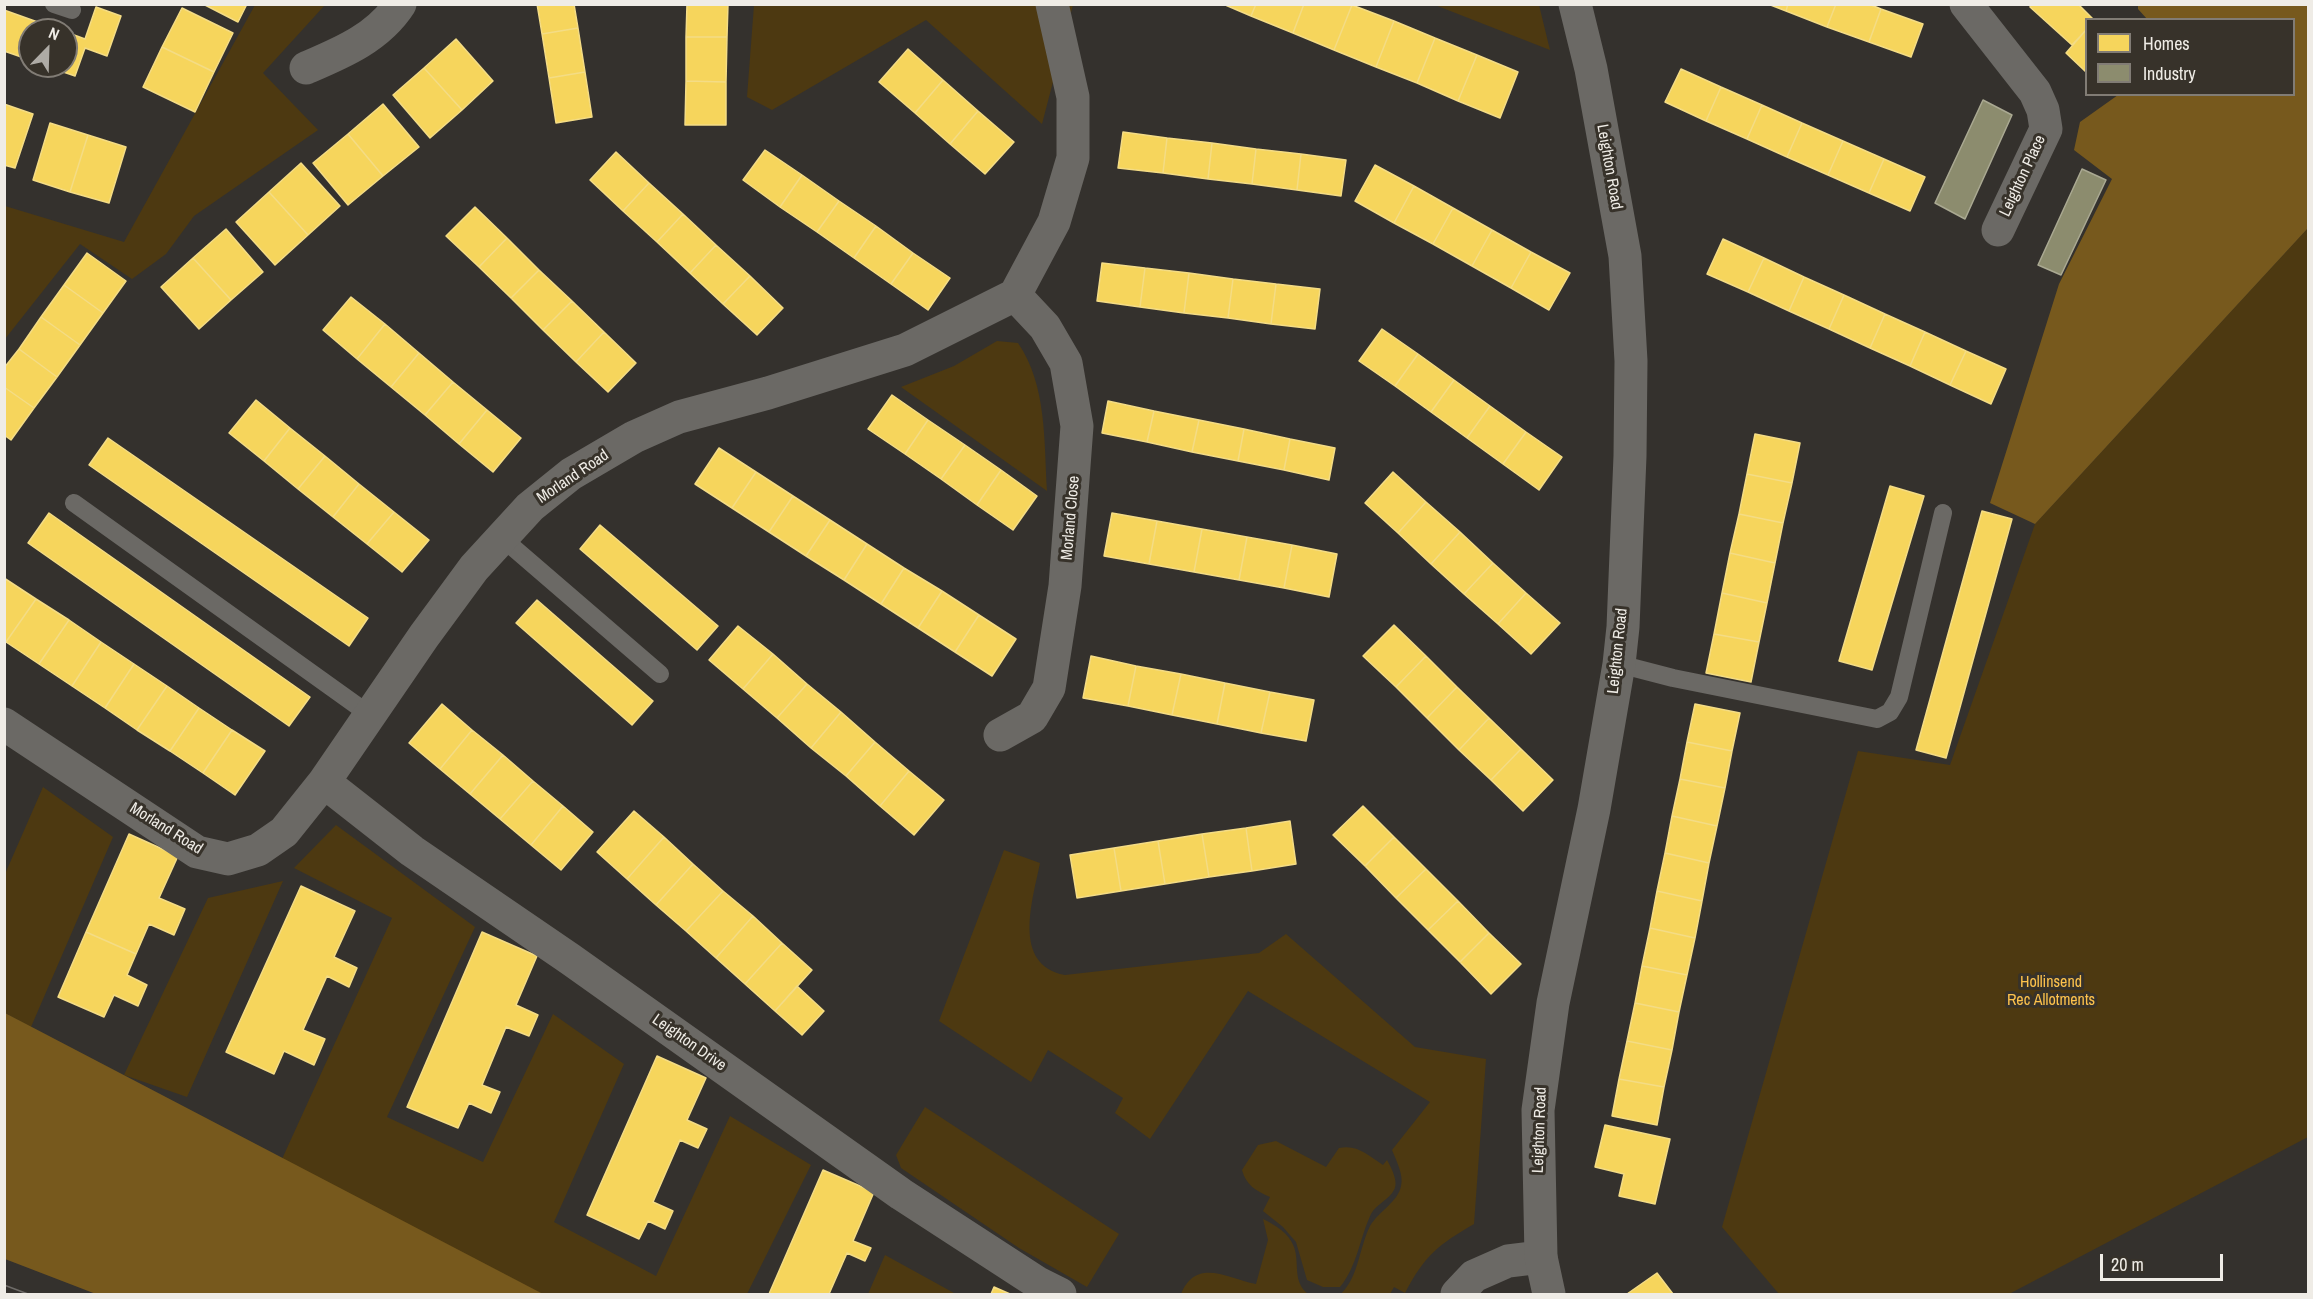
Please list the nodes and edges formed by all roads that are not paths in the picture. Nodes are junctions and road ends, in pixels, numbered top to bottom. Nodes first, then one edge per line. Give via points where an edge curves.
1 (400, 4) edge
2 (1052, 4) edge
3 (1575, 4) edge
4 (1966, 4) edge
5 (306, 68) dead end
6 (1998, 230) dead end
7 (1015, 295) junction
8 (74, 503) dead end
9 (1943, 513) dead end
10 (501, 537) junction
11 (1619, 664) junction
12 (660, 674) dead end
13 (370, 715) junction
14 (4, 724) edge
15 (1000, 735) dead end
16 (324, 782) junction
17 (1542, 1257) junction
18 (1060, 1294) edge
19 (1457, 1294) edge
20 (1549, 1294) edge

1 - 5 street via 392,17 354,47
2 - 7 street via 1073,97 1073,158 1054,222
3 - 11 street, Leighton Road via 1591,69 1624,256 1631,361
4 - 6 street, Leighton Place via 2035,92 2046,129
7 - 10 street, Morland Road via 905,350 679,417 634,438 571,474
7 - 15 street, Morland Close via 1045,327 1066,363 1077,426 1065,586 1049,688 1032,717
8 - 13 lane
9 - 11 lane via 1899,697 1890,712 1877,718
10 - 12 lane
10 - 13 street, Morland Road via 474,568
11 - 17 street, Leighton Road via 1594,809 1553,1003 1538,1110
13 - 16 street, Morland Road
14 - 16 street, Morland Road via 197,852 219,858 258,850 284,832
16 - 18 street, Leighton Drive via 412,851 901,1194
17 - 19 street via 1508,1261 1474,1276
17 - 20 street, Leighton Road

